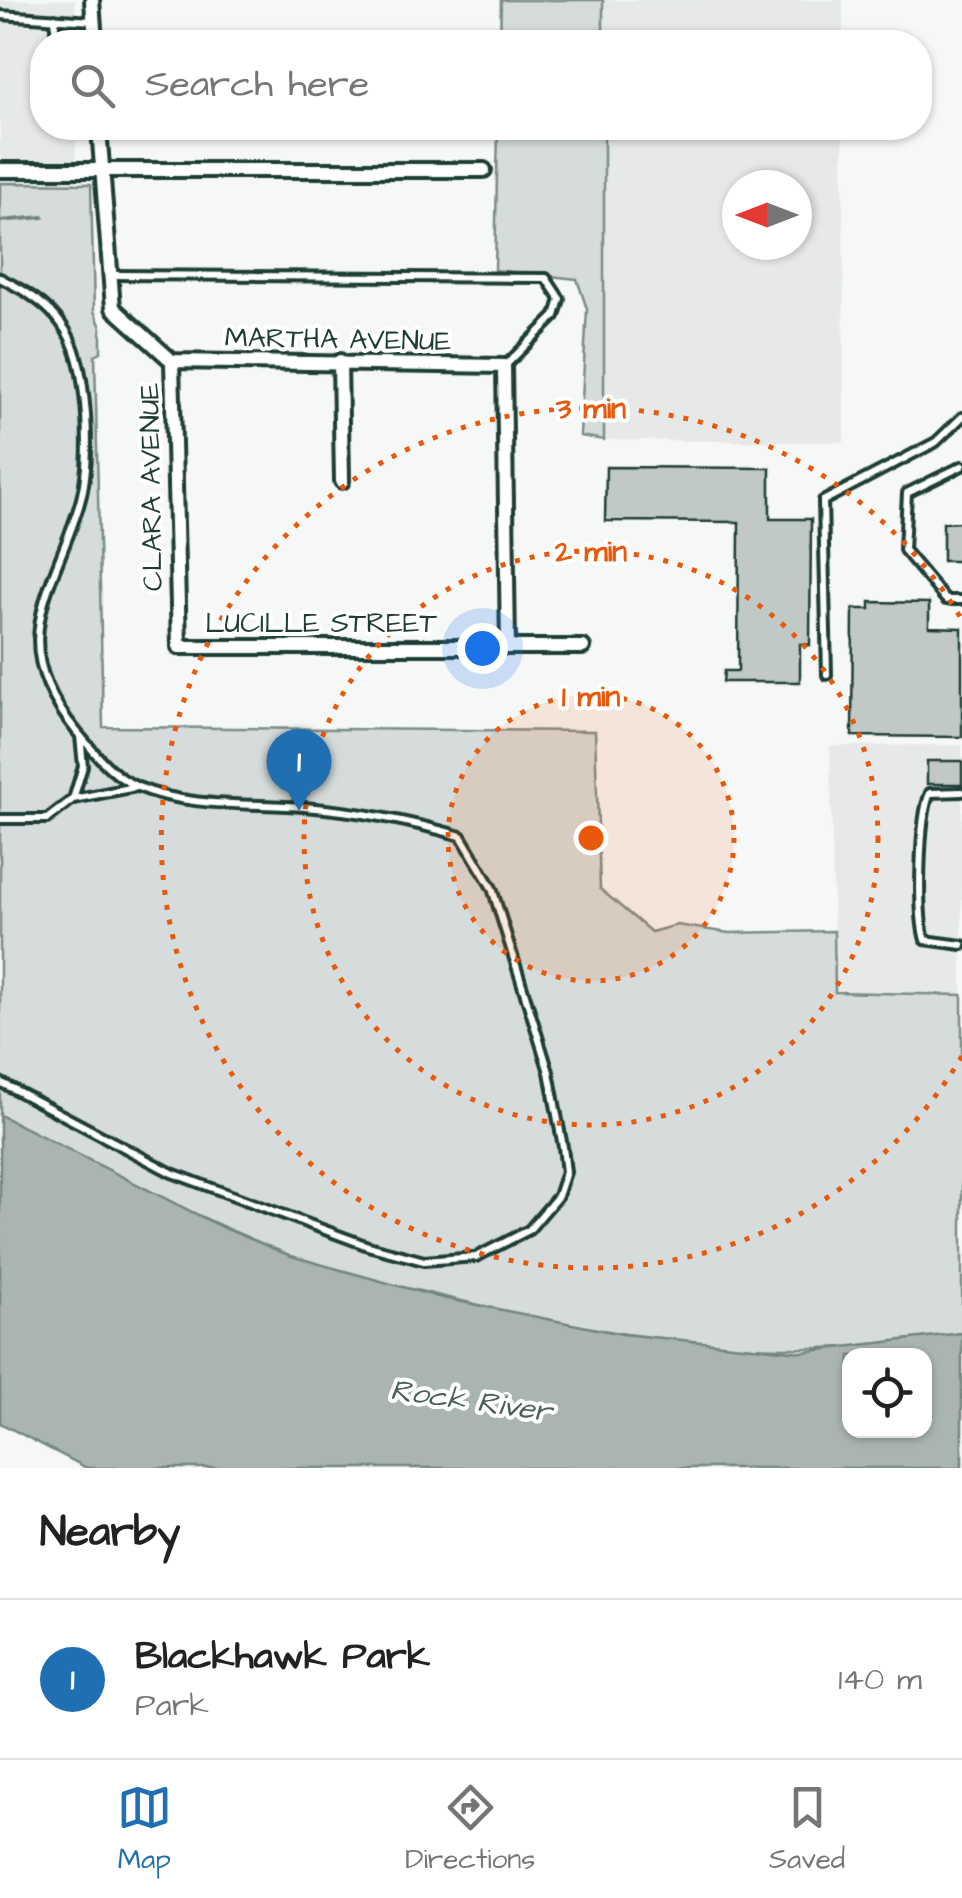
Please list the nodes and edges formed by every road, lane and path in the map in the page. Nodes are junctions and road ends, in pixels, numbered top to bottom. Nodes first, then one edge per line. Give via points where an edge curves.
1 (92, 0) edge
2 (0, 15) edge
3 (55, 18) junction
4 (94, 22) junction
5 (55, 30) edge
6 (94, 30) edge
7 (100, 140) edge
8 (0, 170) edge
9 (484, 170) dead end
10 (102, 172) junction
11 (110, 275) junction
12 (0, 278) edge
13 (172, 361) junction
14 (340, 361) junction
15 (504, 366) junction
16 (962, 418) edge
17 (962, 466) edge
18 (342, 481) dead end
19 (962, 600) edge
20 (179, 647) joint
21 (508, 647) junction
22 (583, 647) dead end
23 (827, 675) dead end
24 (80, 735) junction
25 (137, 786) junction
26 (962, 792) edge
27 (74, 799) junction
28 (0, 819) edge
29 (962, 945) edge
30 (0, 1082) edge

1 - 4 street
2 - 3 lane
3 - 4 lane
3 - 5 lane
4 - 6 street
7 - 10 street, CLARA AVENUE
8 - 10 street
9 - 10 street
10 - 11 street, CLARA AVENUE
11 - 13 street, CLARA AVENUE via 113,308
11 - 15 lane via 546,278 560,299 554,316
12 - 24 lane via 30,292 63,324 82,359 89,450 79,505 38,622 41,670
13 - 14 street, MARTHA AVENUE
13 - 20 street, CLARA AVENUE
14 - 15 street, MARTHA AVENUE
14 - 18 street
15 - 21 street
16 - 23 lane via 936,442 823,502
17 - 19 lane via 907,493 904,550 946,600
20 - 21 street, LUCILLE STREET
21 - 22 street, LUCILLE STREET
24 - 25 lane via 106,767
24 - 27 lane via 83,766
25 - 27 lane
25 - 30 lane via 173,798 403,820 461,836 492,888 549,1072 566,1172 558,1196 529,1230 476,1258 424,1261 172,1173
26 - 29 lane via 930,793 923,808 922,928 932,943
27 - 28 lane via 47,819

